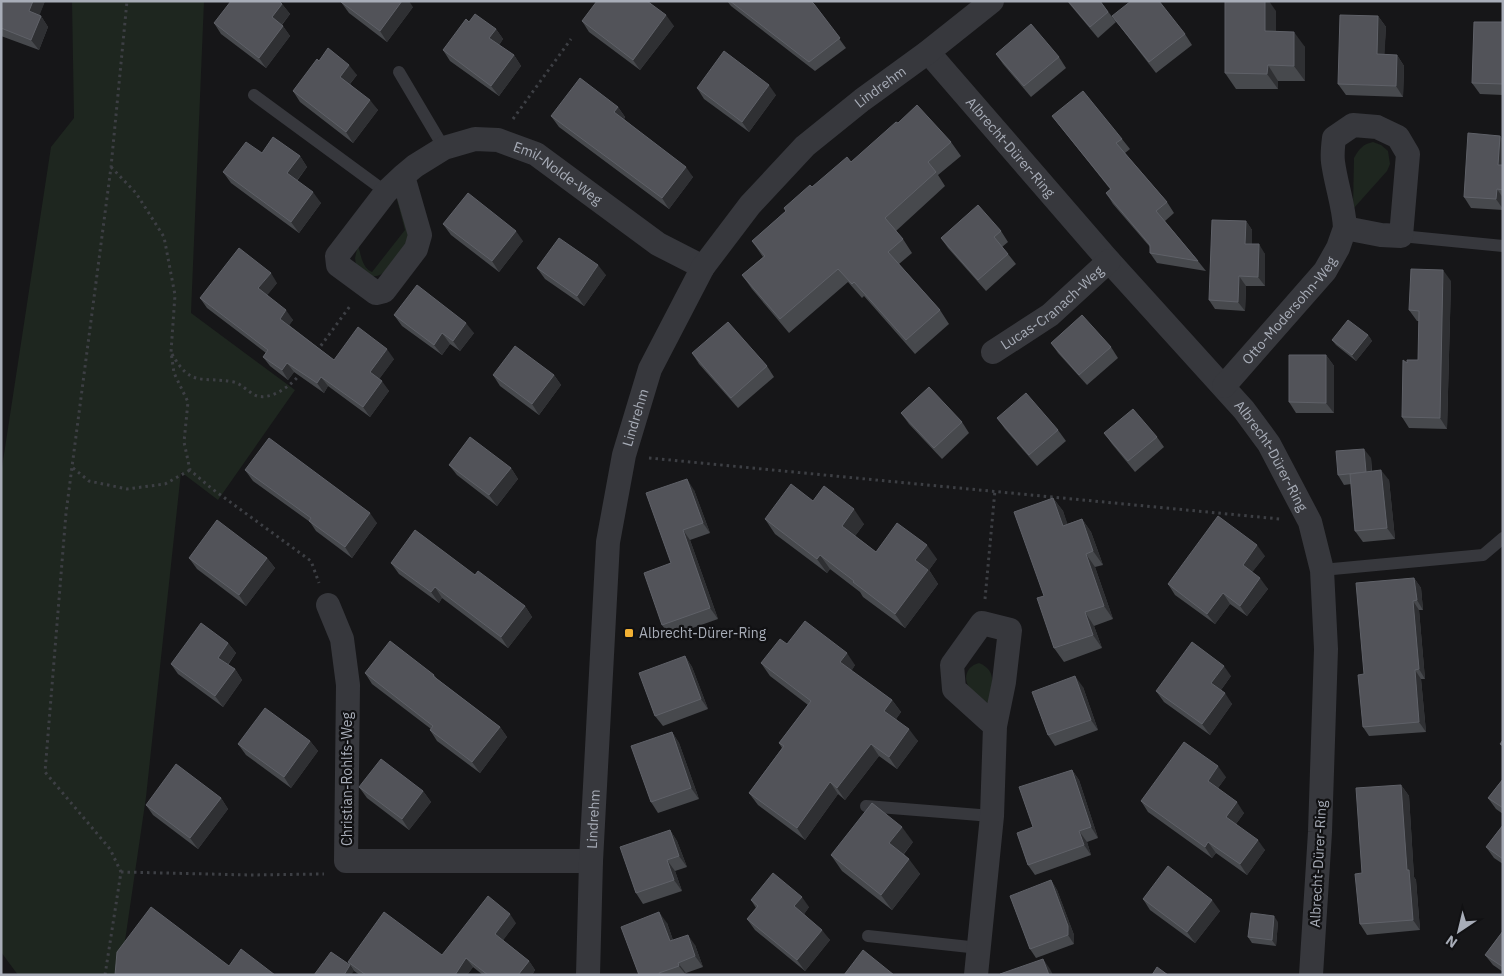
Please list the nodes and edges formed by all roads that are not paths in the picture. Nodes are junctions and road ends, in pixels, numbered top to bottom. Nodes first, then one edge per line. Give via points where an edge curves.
1 (992, 1) edge
2 (928, 52) junction
3 (399, 72) dead end
4 (254, 94) dead end
5 (444, 148) junction
6 (403, 176) junction
7 (386, 192) junction
8 (1345, 228) junction
9 (1401, 236) junction
10 (1503, 246) edge
11 (1109, 261) junction
12 (703, 267) junction
13 (993, 352) dead end
14 (1224, 386) junction
15 (1503, 538) edge
16 (1322, 570) junction
17 (328, 605) road end
18 (995, 726) junction
19 (866, 806) dead end
20 (992, 816) junction
21 (592, 861) junction
22 (868, 936) dead end
23 (979, 948) junction
24 (588, 975) edge
25 (976, 975) edge
26 (1312, 975) edge

1 - 2 street, Lindrehm
2 - 11 street, Albrecht-Dürer-Ring
2 - 12 street, Lindrehm via 805,146 750,205
3 - 5 lane
4 - 7 lane
5 - 6 street, Emil-Nolde-Weg
5 - 12 street, Emil-Nolde-Weg via 476,140 498,140 536,154 658,244
6 - 7 street, Emil-Nolde-Weg
6 - 7 street, Emil-Nolde-Weg via 420,235 416,249 384,291 376,293 338,265 337,256 370,222
8 - 9 street
8 - 9 street, Otto-Modersohn-Weg via 1332,160 1334,138 1353,125 1377,127 1398,138 1408,154
8 - 14 street, Otto-Modersohn-Weg via 1324,271
9 - 10 lane
11 - 13 street, Lucas-Cranach-Weg via 1050,314
11 - 14 street, Albrecht-Dürer-Ring
12 - 21 street, Lindrehm via 650,369 624,455 608,542
14 - 16 street, Albrecht-Dürer-Ring via 1269,444 1310,522
15 - 16 lane via 1484,556
16 - 26 street, Albrecht-Dürer-Ring via 1326,649
17 - 21 street, Christian-Rohlfs-Weg via 342,639 348,685 346,861
18 - 18 street via 954,689 952,665 982,623 1010,630
18 - 20 street
19 - 20 lane
20 - 23 street
21 - 24 street, Lindrehm
22 - 23 lane
23 - 25 street

